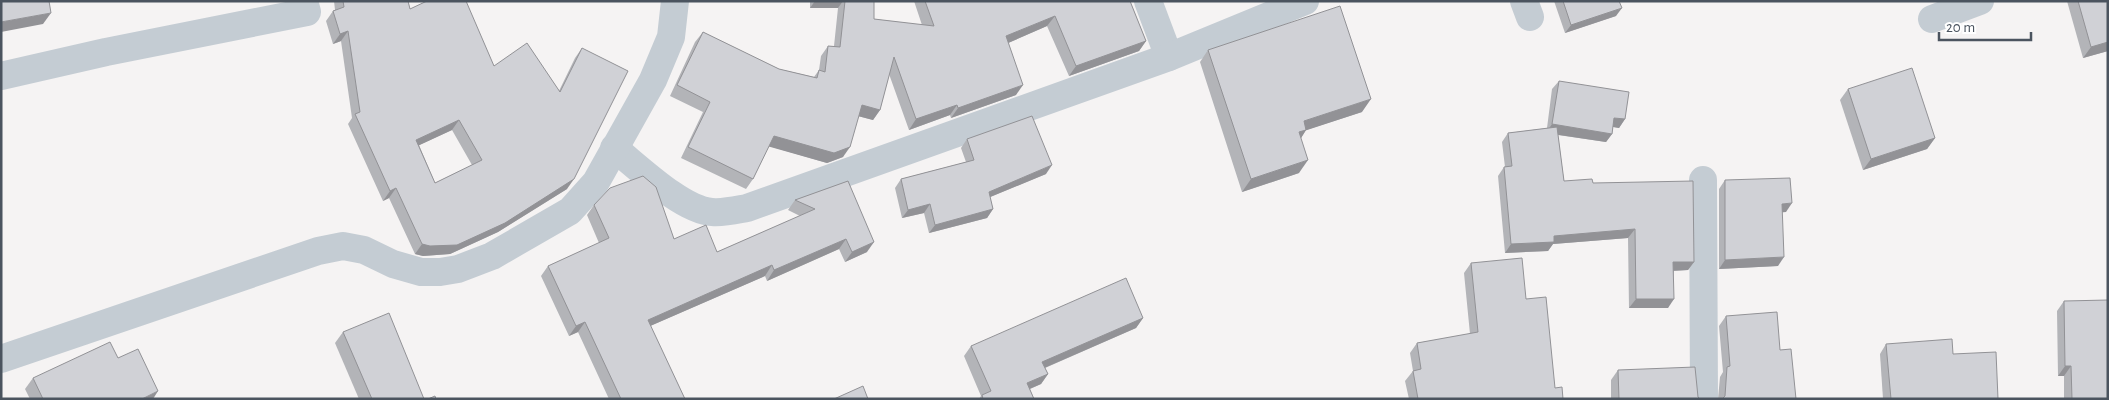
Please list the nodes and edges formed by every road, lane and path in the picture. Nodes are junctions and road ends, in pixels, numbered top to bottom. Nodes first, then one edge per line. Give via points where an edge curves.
1 (304, 1) edge
2 (675, 1) edge
3 (1148, 1) edge
4 (1305, 1) edge
5 (1980, 1) edge
6 (1932, 19) dead end
7 (1169, 57) junction
8 (1, 76) edge
9 (614, 148) junction
10 (1703, 180) dead end
11 (1, 359) edge
12 (1704, 399) edge

1 - 8 street via 307,12
2 - 9 street via 671,37 653,80
3 - 7 street
4 - 7 street
5 - 6 street
7 - 9 street via 729,212 710,212 694,207
9 - 11 street via 596,182 570,211 492,256 458,269 421,272 393,264 364,250 343,246 318,251
10 - 12 street

